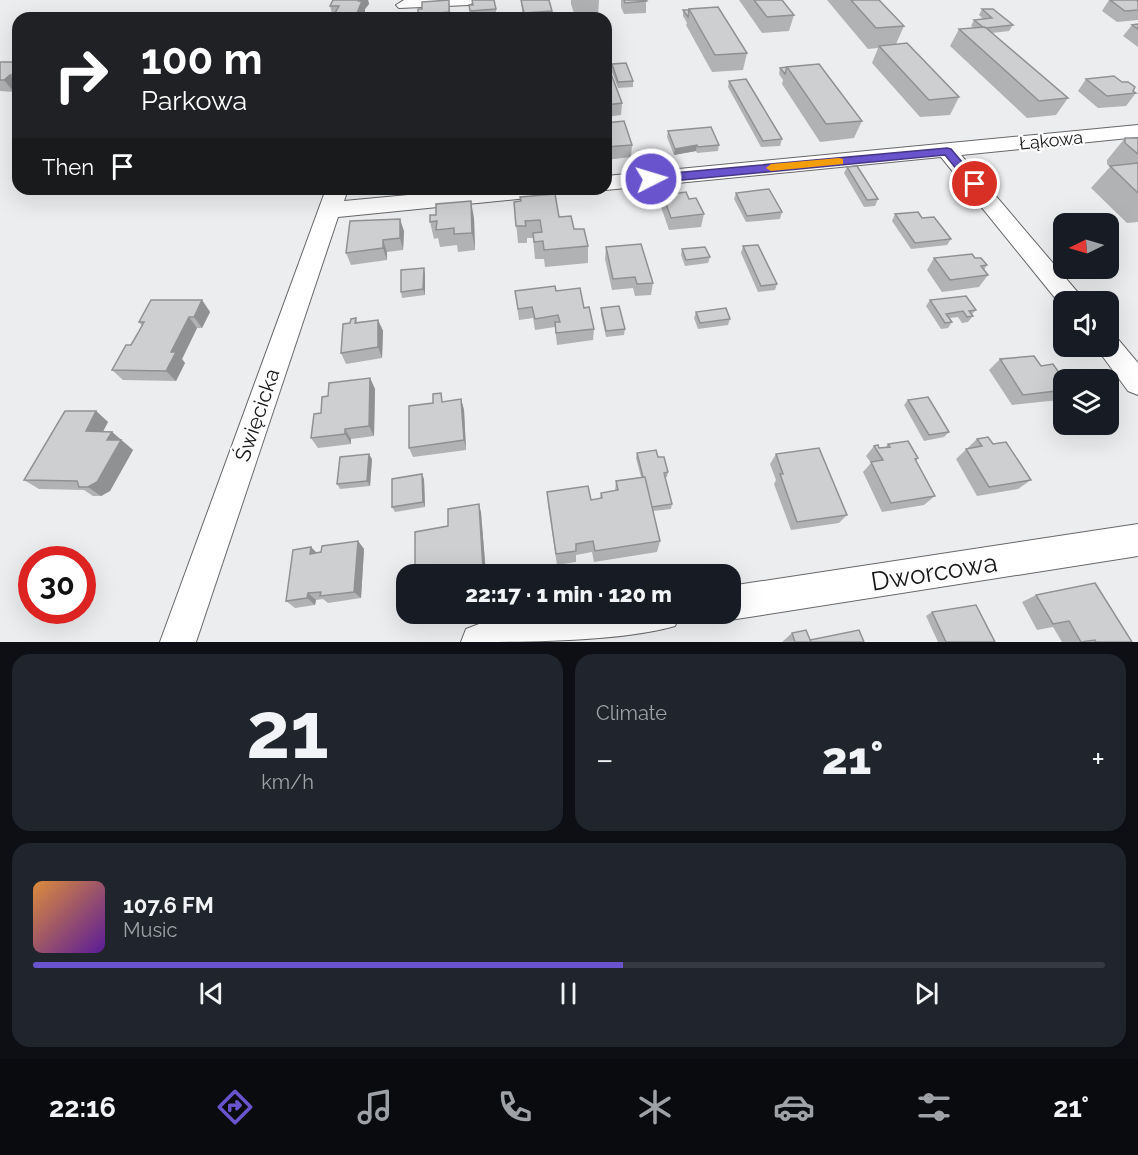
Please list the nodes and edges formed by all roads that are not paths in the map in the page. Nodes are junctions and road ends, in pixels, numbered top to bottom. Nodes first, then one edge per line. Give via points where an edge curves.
1 (469, 0) edge
2 (403, 8) edge
3 (1138, 131) edge
4 (947, 151) junction
5 (612, 182) edge
6 (419, 195) edge
7 (333, 199) edge
8 (1062, 291) edge
9 (1117, 357) edge
10 (1138, 383) edge
11 (1138, 540) edge
12 (741, 601) edge
13 (597, 624) edge
14 (178, 642) edge
15 (479, 642) edge

1 - 2 street
3 - 4 street, Łąkowa
4 - 5 street, Łąkowa
4 - 8 street
6 - 7 street
7 - 14 street, Święcicka
9 - 10 street
11 - 12 street, Dworcowa
13 - 15 street

